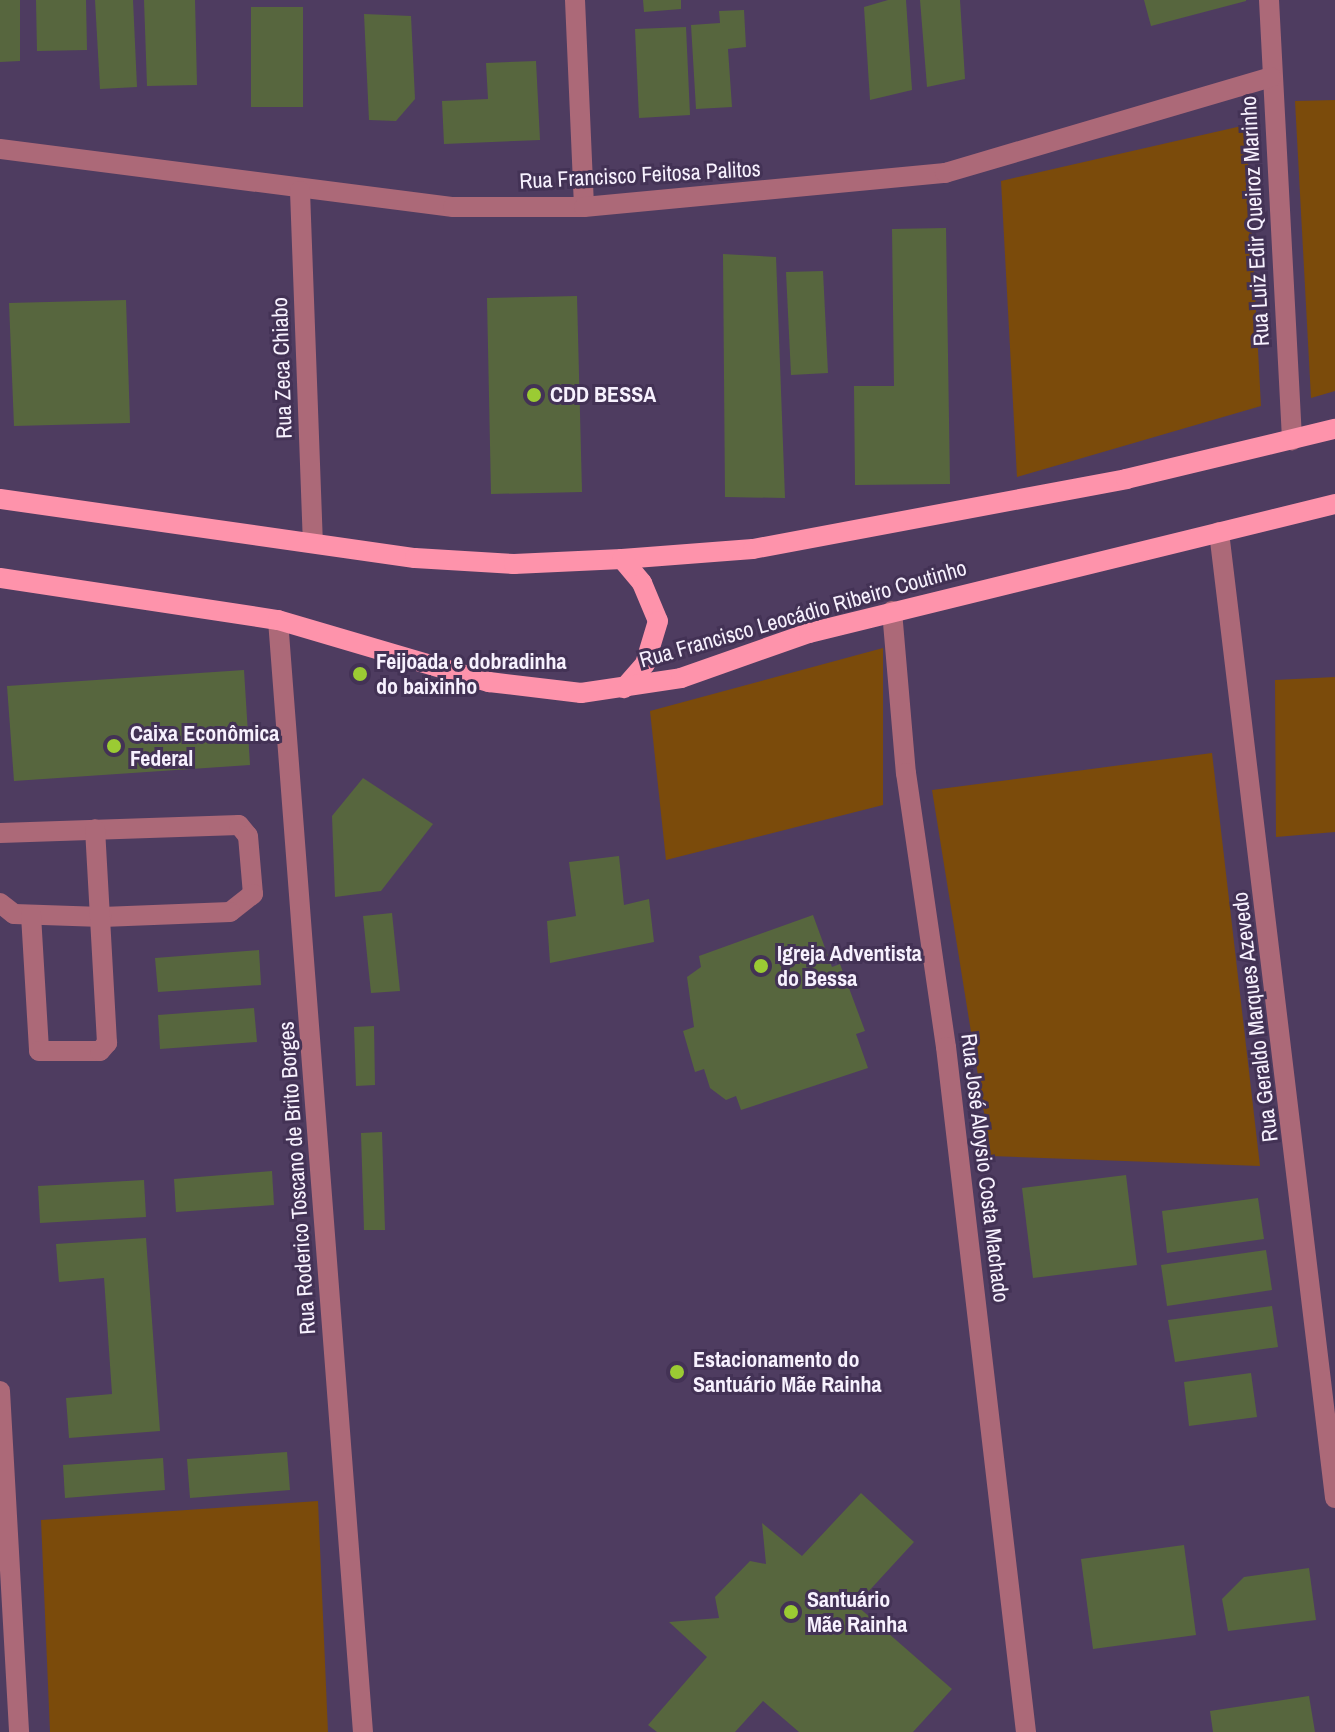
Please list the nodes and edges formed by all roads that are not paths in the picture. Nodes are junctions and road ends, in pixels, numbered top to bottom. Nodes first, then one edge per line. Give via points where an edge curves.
1 (575, 0) edge
2 (1269, 0) edge
3 (1271, 77) junction
4 (0, 149) edge
5 (300, 191) junction
6 (584, 207) junction
7 (1335, 429) edge
8 (1292, 440) junction
9 (0, 499) edge
10 (1335, 504) edge
11 (1219, 532) junction
12 (313, 543) junction
13 (622, 559) junction
14 (0, 578) edge
15 (892, 611) junction
16 (278, 620) junction
17 (624, 688) junction
18 (95, 829) junction
19 (0, 833) edge
20 (0, 903) edge
21 (31, 915) junction
22 (102, 917) junction
23 (0, 1391) edge
24 (3, 1476) edge
25 (1335, 1498) edge
26 (19, 1732) edge
27 (363, 1732) edge
28 (1026, 1732) edge

1 - 6 street
2 - 3 street, Rua Luiz Edir Queiroz Marinho
3 - 6 street, Rua Francisco Feitosa Palitos via 945,173
3 - 8 street, Rua Luiz Edir Queiroz Marinho
4 - 5 street, Rua Francisco Feitosa Palitos
5 - 6 street, Rua Francisco Feitosa Palitos via 453,207
5 - 12 street, Rua Zeca Chiabo
7 - 8 main road
8 - 13 main road via 1126,479 753,549
9 - 12 main road
10 - 11 main road, Rua Francisco Leocádio Ribeiro Coutinho
11 - 15 main road, Rua Francisco Leocádio Ribeiro Coutinho
11 - 25 street, Rua Geraldo Marques Azevedo
12 - 13 main road via 514,564
13 - 17 main road via 642,583 658,621 645,664
14 - 16 main road, Rua Francisco Leocádio Ribeiro Coutinho
15 - 17 main road, Rua Francisco Leocádio Ribeiro Coutinho via 681,678
15 - 28 street, Rua José Aloysio Costa Machado via 906,773 948,1063
16 - 17 main road, Rua Francisco Leocádio Ribeiro Coutinho via 489,682 581,693
16 - 27 street, Rua Roderico Toscano de Brito Borges
18 - 19 street
18 - 22 street
18 - 22 street via 239,825 248,836 253,894 230,912
20 - 21 street via 14,914
21 - 22 street
21 - 22 street via 35,1038 39,1051 50,1056 100,1051 107,1043
23 - 24 street
24 - 26 street

